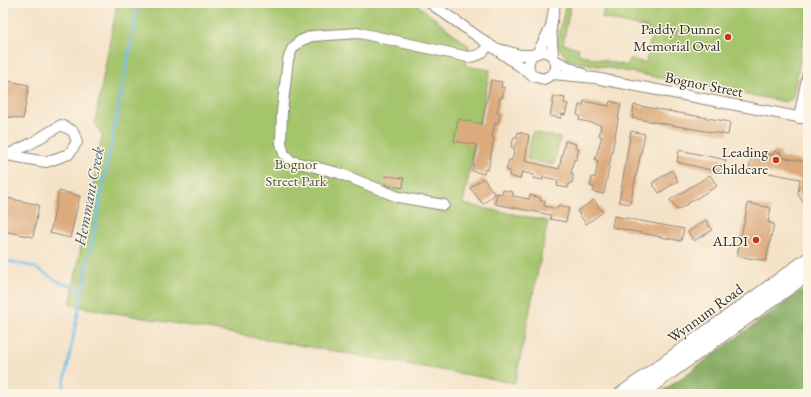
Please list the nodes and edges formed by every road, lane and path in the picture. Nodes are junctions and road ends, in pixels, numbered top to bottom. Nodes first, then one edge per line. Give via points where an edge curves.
1 (430, 3) edge
2 (555, 3) edge
3 (550, 27) junction
4 (492, 46) junction
5 (535, 54) junction
6 (554, 58) junction
7 (808, 73) edge
8 (531, 74) junction
9 (554, 74) junction
10 (594, 78) junction
11 (803, 119) edge
12 (5, 155) edge
13 (444, 205) dead end
14 (808, 259) edge
15 (808, 274) edge
16 (621, 394) edge
17 (640, 394) edge

1 - 4 street, Bognor Street
2 - 3 street
3 - 5 street
3 - 6 street
4 - 5 street, Bognor Street via 516,54
4 - 8 street, Bognor Street
4 - 13 street via 484,53 468,57 360,33 348,33 312,36 292,48 288,60 281,143 284,154 291,161 339,173 398,197
5 - 6 street, Bognor Street via 546,52
5 - 8 street via 528,63
6 - 9 street
6 - 10 street, Bognor Street
7 - 11 street
8 - 9 street, Bognor Street via 544,79
9 - 10 street, Bognor Street
10 - 11 street, Bognor Street
12 - 12 street via 62,125 73,131 77,142 69,154 46,162
14 - 16 main road, Wynnum Road
15 - 17 main road, Wynnum Road

